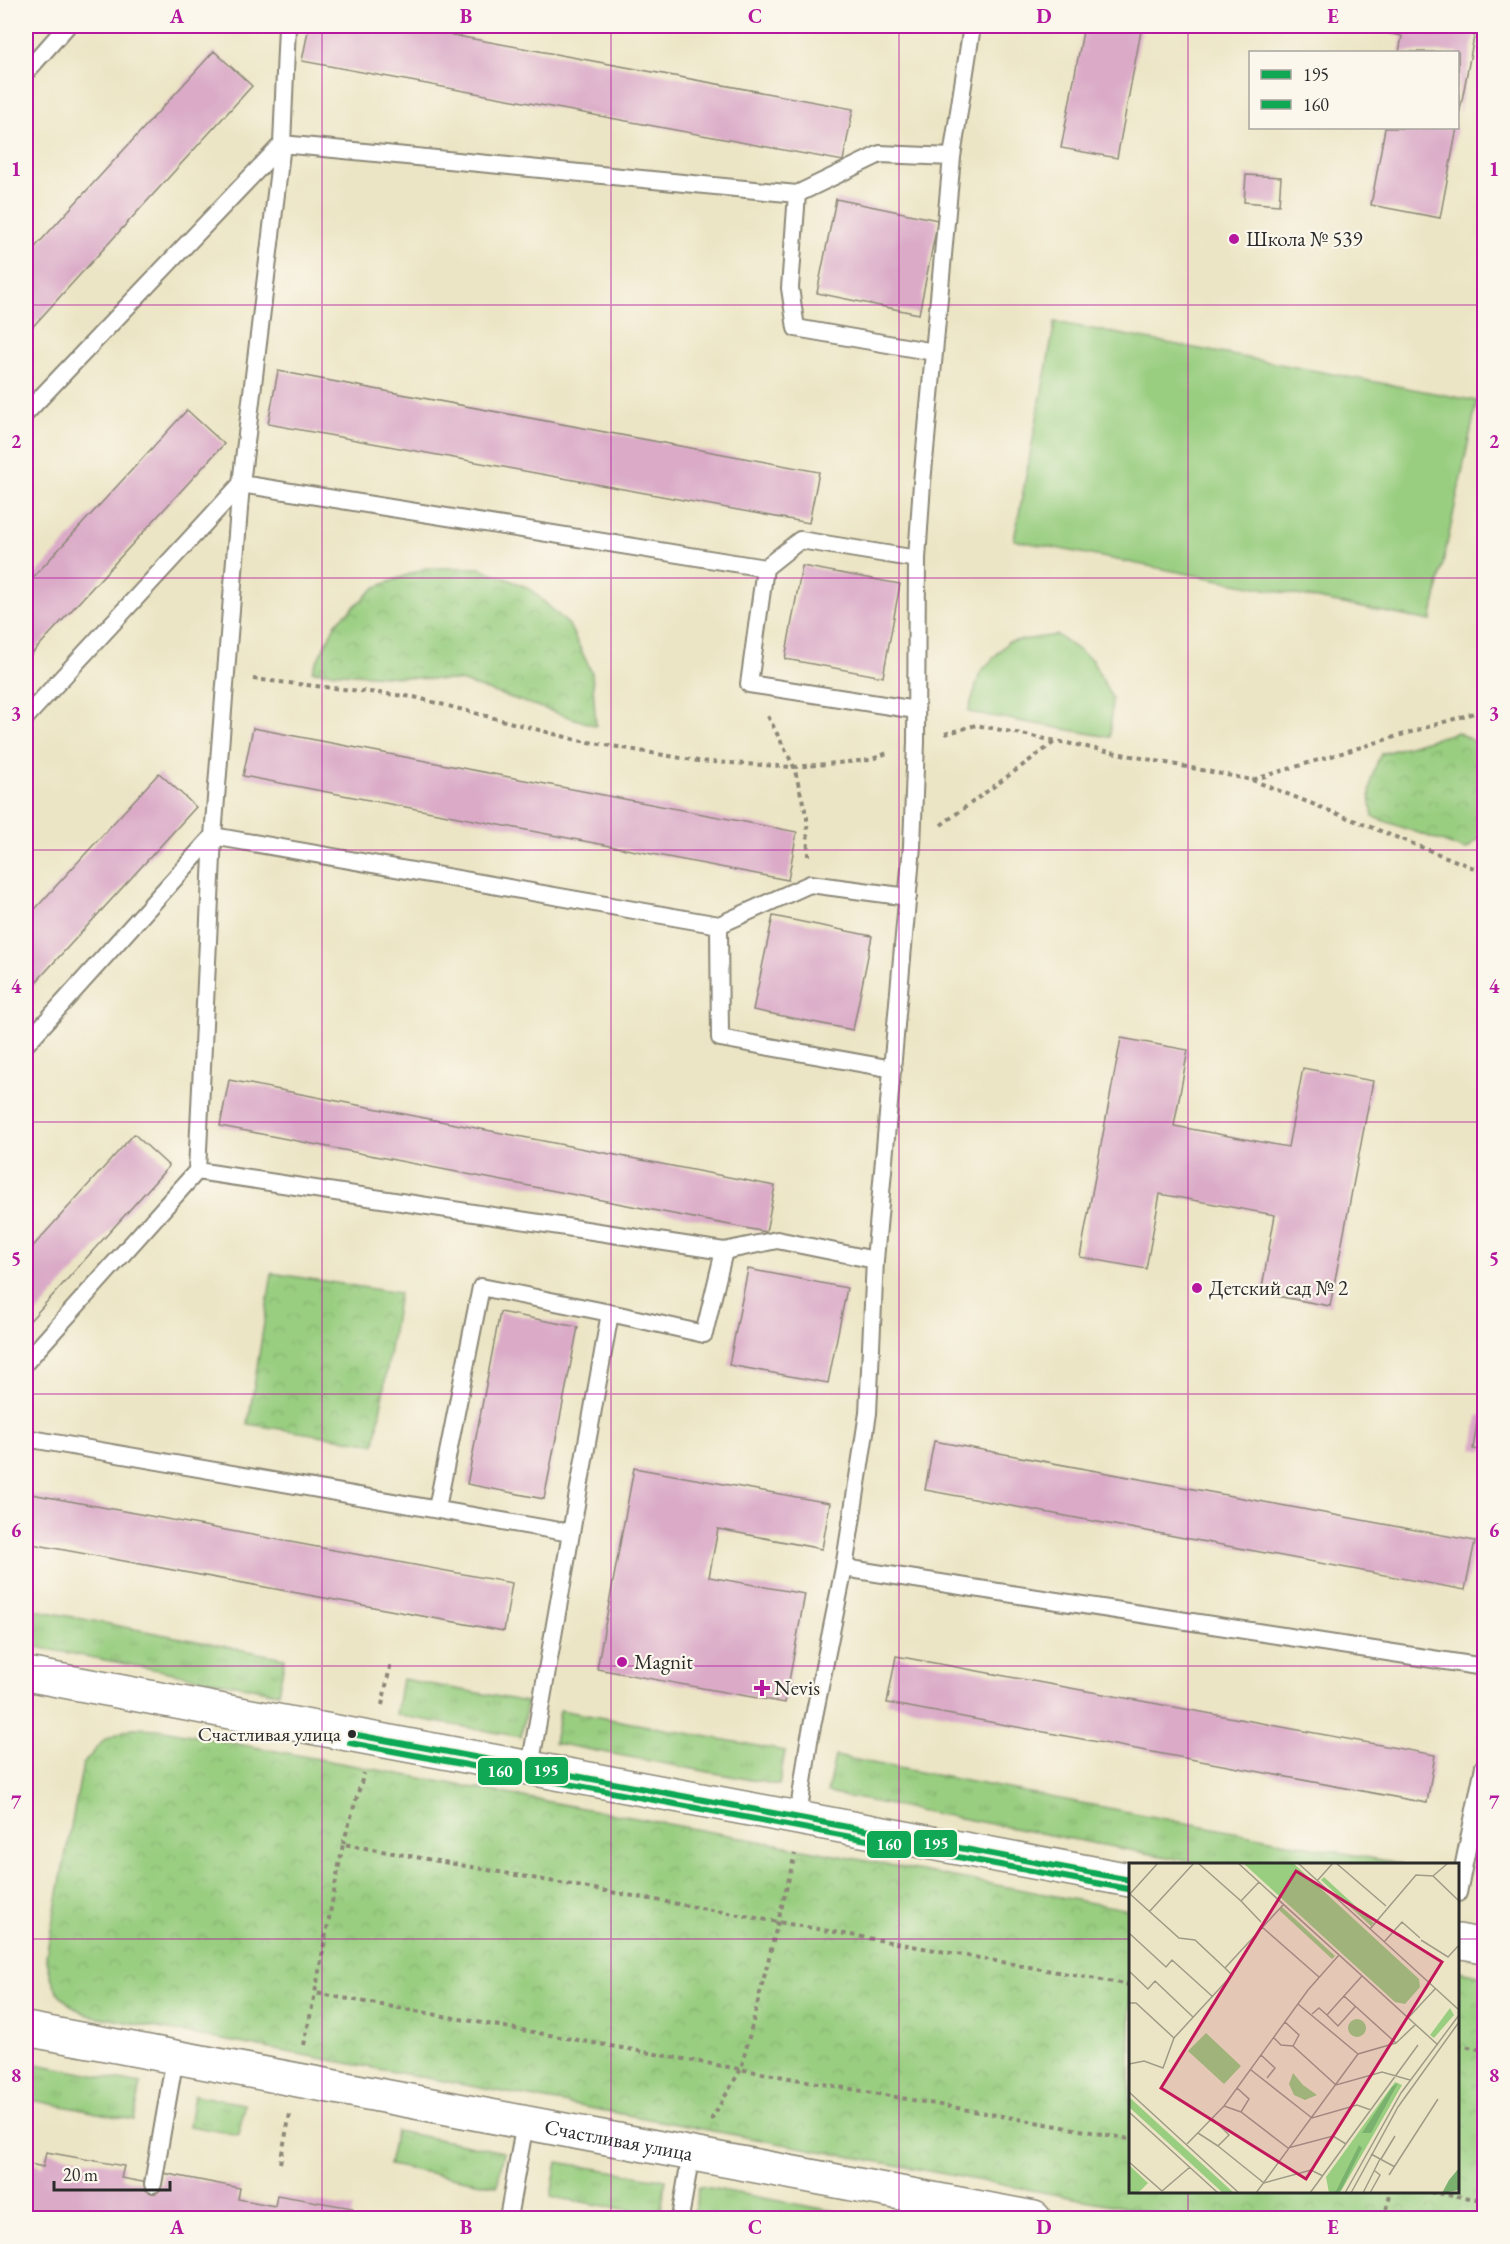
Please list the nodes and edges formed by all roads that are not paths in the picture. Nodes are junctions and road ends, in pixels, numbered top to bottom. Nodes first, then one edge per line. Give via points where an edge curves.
1 (67, 26) edge
2 (287, 26) edge
3 (972, 26) edge
4 (26, 72) edge
5 (282, 144) junction
6 (952, 158) junction
7 (797, 194) junction
8 (934, 352) junction
9 (26, 413) edge
10 (241, 484) junction
11 (917, 559) junction
12 (765, 568) junction
13 (916, 710) junction
14 (26, 717) edge
15 (213, 836) junction
16 (908, 897) junction
17 (719, 925) junction
18 (26, 1044) edge
19 (892, 1069) junction
20 (197, 1171) junction
21 (724, 1251) junction
22 (875, 1260) junction
23 (610, 1313) junction
24 (26, 1362) edge
25 (26, 1438) edge
26 (437, 1508) junction
27 (571, 1533) junction
28 (844, 1568) junction
29 (1485, 1667) edge
30 (26, 1674) edge
31 (1485, 1766) edge
32 (530, 1767) junction
33 (798, 1817) junction
34 (1129, 1880) edge
35 (1459, 1888) edge
36 (1459, 1941) edge
37 (1485, 1946) edge
38 (26, 2029) edge
39 (175, 2057) junction
40 (525, 2123) junction
41 (691, 2154) junction
42 (153, 2184) dead end
43 (508, 2218) edge
44 (680, 2218) edge
45 (1034, 2218) edge

1 - 4 lane
2 - 5 lane
3 - 6 lane
5 - 7 lane
5 - 9 lane
5 - 10 lane
6 - 7 lane via 880,154
6 - 8 lane
7 - 8 lane via 790,288 796,328
8 - 11 lane
10 - 12 lane
10 - 14 lane
10 - 15 lane
11 - 12 lane via 800,540
11 - 13 lane
12 - 13 lane via 749,684
13 - 16 lane
15 - 17 lane
15 - 18 lane
15 - 20 lane
16 - 17 lane via 810,884
16 - 19 lane
17 - 19 lane via 720,1038
19 - 22 lane
20 - 21 lane
20 - 24 lane
21 - 22 lane via 777,1240
21 - 23 lane via 705,1334
22 - 28 lane via 868,1413
23 - 26 lane via 481,1287
23 - 27 lane
25 - 26 lane
26 - 27 lane
27 - 32 lane
28 - 29 lane
28 - 33 lane
30 - 32 street
31 - 35 lane
32 - 33 street
33 - 34 street
36 - 37 street
38 - 39 street, Счастливая улица
39 - 40 street, Счастливая улица
39 - 42 lane
40 - 41 street, Счастливая улица
40 - 43 lane
41 - 44 lane
41 - 45 street, Счастливая улица

